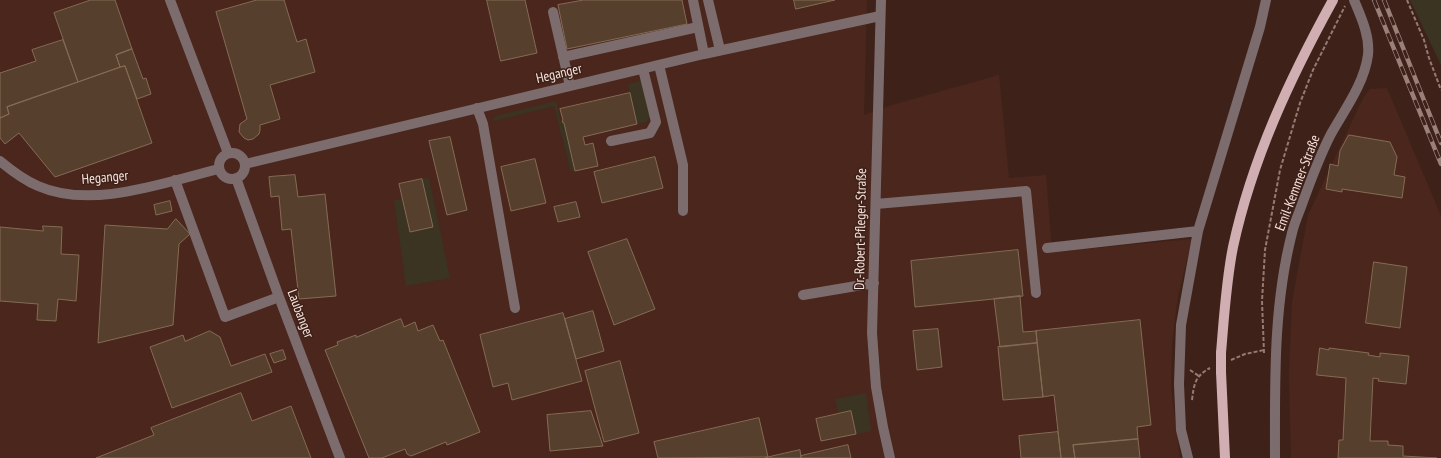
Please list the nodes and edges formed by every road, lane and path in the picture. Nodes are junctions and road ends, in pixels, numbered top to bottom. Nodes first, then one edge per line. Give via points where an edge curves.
1 (170, 0) edge
2 (693, 0) edge
3 (708, 0) edge
4 (881, 0) edge
5 (1266, 0) edge
6 (1333, 0) edge
7 (1354, 0) edge
8 (1407, 0) edge
9 (1343, 9) dead end
10 (553, 12) dead end
11 (880, 16) junction
12 (698, 27) junction
13 (720, 50) junction
14 (704, 54) junction
15 (563, 57) junction
16 (659, 64) junction
17 (643, 69) junction
18 (570, 86) junction
19 (1441, 90) edge
20 (477, 108) junction
21 (611, 141) dead end
22 (228, 153) junction
23 (0, 161) edge
24 (245, 164) junction
25 (219, 169) junction
26 (236, 178) junction
27 (175, 180) junction
28 (876, 204) junction
29 (683, 212) dead end
30 (1198, 231) junction
31 (1047, 248) dead end
32 (874, 283) junction
33 (1036, 293) dead end
34 (804, 295) dead end
35 (279, 297) junction
36 (515, 308) dead end
37 (1264, 350) dead end
38 (1199, 376) dead end
39 (1191, 406) dead end
40 (340, 458) edge
41 (890, 458) edge
42 (1188, 458) edge
43 (1225, 458) edge
44 (1275, 458) edge

1 - 22 street
2 - 12 street
3 - 13 street
4 - 11 street, Dr.-Robert-Pfleger-Straße
5 - 30 street
6 - 43 main road, bridge via 1273,120 1258,159 1233,247 1221,353
7 - 44 street, Emil-Kemmer-Straße via 1367,40 1368,54 1365,67 1359,86 1331,136 1307,190 1292,232 1284,268 1275,345
8 - 19 path
9 - 37 path via 1300,103 1280,170 1265,250 1262,300
10 - 15 street
11 - 13 street, Heganger
11 - 28 street, Dr.-Robert-Pfleger-Straße
12 - 14 street
12 - 15 street
13 - 14 street, Heganger
14 - 16 street, Heganger
15 - 18 street
16 - 17 street, Heganger
16 - 29 street via 684,165
17 - 18 street, Heganger
17 - 21 street via 656,122 650,133
18 - 20 street, Heganger
20 - 24 street, Heganger
20 - 36 street via 483,124
22 - 24 street via 242,156
22 - 25 street via 220,161
23 - 27 street, Heganger via 16,174 39,186 76,195 120,193
24 - 26 street via 244,171
25 - 26 street via 229,179
25 - 27 street, Heganger
26 - 35 street, Laubanger
27 - 35 street via 225,317
28 - 32 street, Dr.-Robert-Pfleger-Straße
28 - 33 street via 1026,191
30 - 31 street
30 - 42 street via 1181,325 1178,384 1181,430
32 - 34 street
32 - 41 street, Dr.-Robert-Pfleger-Straße via 872,333 876,387
35 - 40 street, Laubanger
38 - 39 path via 1194,384

